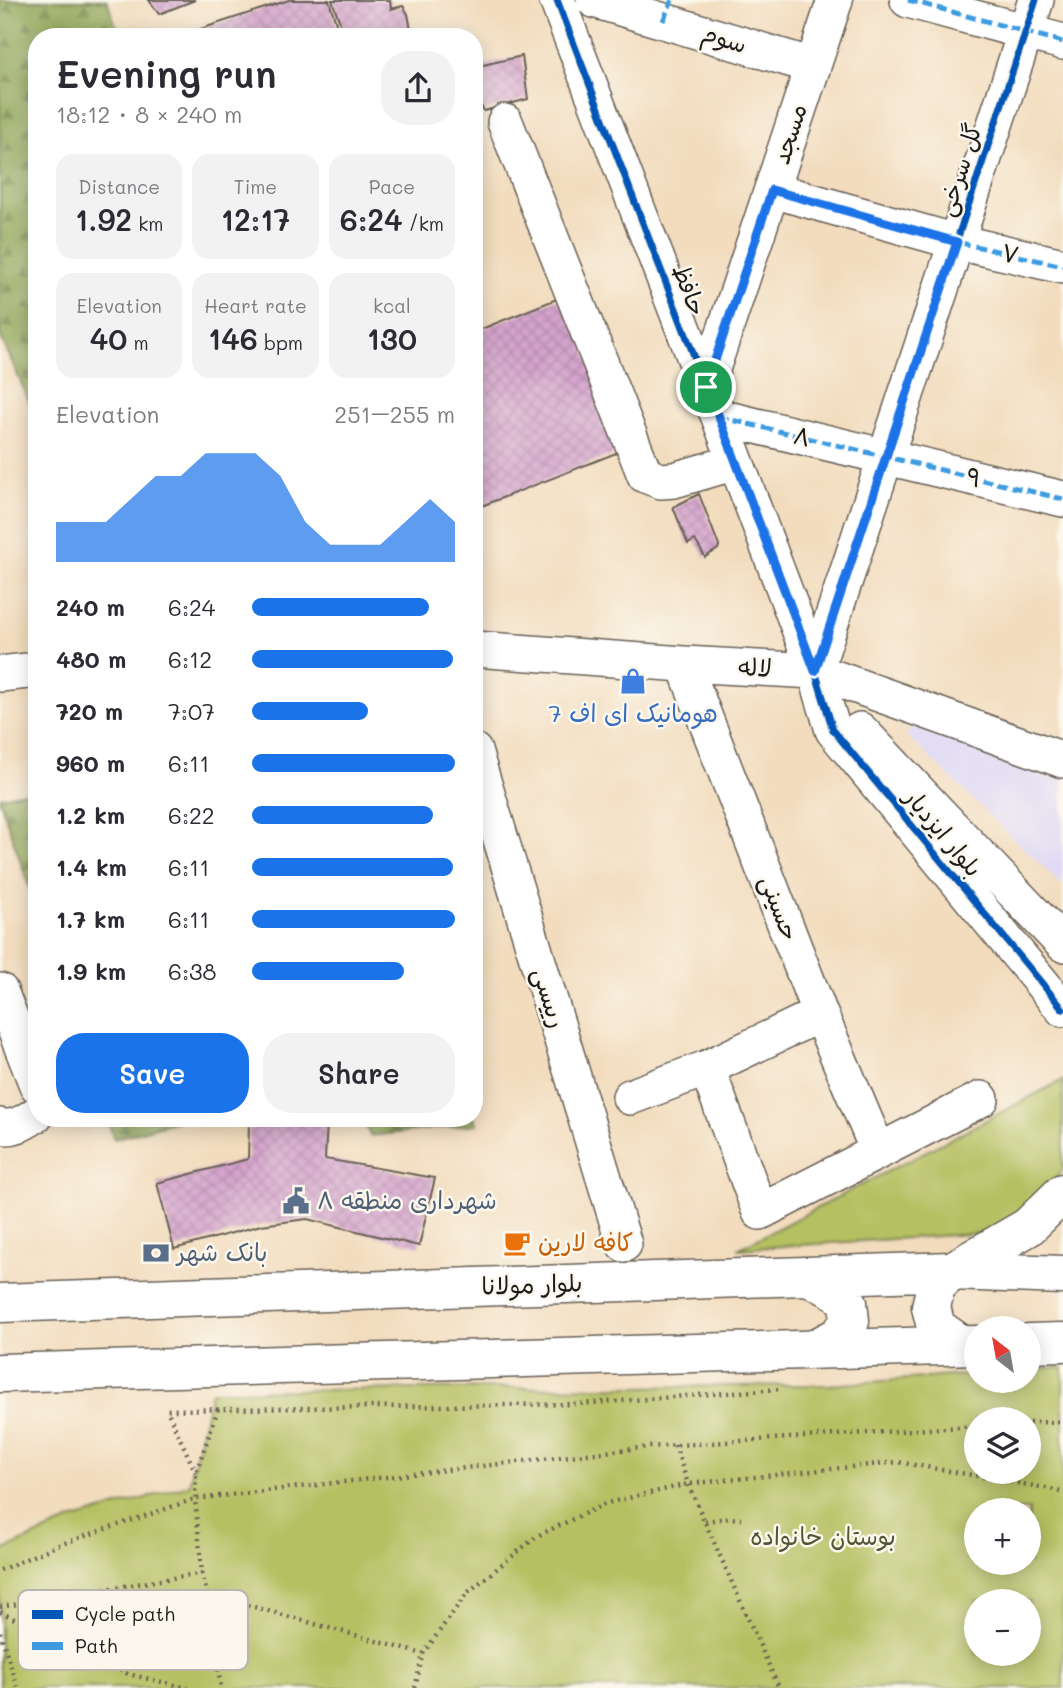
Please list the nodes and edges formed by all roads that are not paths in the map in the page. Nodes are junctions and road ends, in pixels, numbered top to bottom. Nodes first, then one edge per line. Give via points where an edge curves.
1 (557, 0) edge
2 (594, 0) edge
3 (835, 0) edge
4 (908, 0) edge
5 (667, 10) edge
6 (1030, 16) edge
7 (1063, 42) edge
8 (813, 66) junction
9 (505, 122) dead end
10 (772, 190) junction
11 (957, 242) junction
12 (1063, 266) edge
13 (712, 402) junction
14 (886, 457) junction
15 (736, 462) junction
16 (1063, 499) edge
17 (483, 650) edge
18 (684, 664) junction
19 (28, 671) edge
20 (815, 671) junction
21 (0, 673) edge
22 (1063, 760) edge
23 (483, 781) edge
24 (1063, 944) edge
25 (0, 991) edge
26 (1063, 1009) edge
27 (820, 1014) junction
28 (28, 1062) edge
29 (707, 1068) junction
30 (630, 1097) dead end
31 (981, 1098) dead end
32 (28, 1119) edge
33 (0, 1126) edge
34 (878, 1152) junction
35 (1063, 1193) edge
36 (624, 1244) dead end
37 (952, 1270) junction
38 (1063, 1275) edge
39 (809, 1276) junction
40 (0, 1303) edge
41 (964, 1342) edge
42 (1063, 1342) edge
43 (1041, 1343) edge
44 (964, 1345) edge
45 (814, 1349) junction
46 (0, 1373) edge

1 - 13 street, حافظ
2 - 5 street, سوم
3 - 8 street, مسجد
4 - 6 street
5 - 8 street, سوم
6 - 7 street
6 - 11 street, گل سرخی
8 - 10 street, مسجد
9 - 15 street via 645,475 674,480
10 - 11 street, ۷
10 - 13 street, مسجد
11 - 12 street, ۷
11 - 14 street, گل سرخی
13 - 14 street, ۸
13 - 15 street, حافظ
14 - 16 street, ۹
14 - 20 street, گل سرخی
15 - 20 street, حافظ
17 - 18 street, لاله
18 - 20 street, لاله
18 - 27 street, حسینی
19 - 21 street
20 - 22 street, لاله
20 - 24 street, بلوار ایزدیار via 847,716
20 - 26 street, بلوار ایزدیار via 832,730
23 - 36 street, رییسی
25 - 28 street
27 - 29 street
27 - 34 street, حسینی
29 - 30 street
29 - 34 street via 761,1212
31 - 34 street
32 - 33 street
35 - 37 main road via 1028,1227
37 - 38 main road, بلوار مولانا
37 - 39 main road, بلوار مولانا
37 - 41 main road via 936,1286 931,1307 936,1327
39 - 40 main road, بلوار مولانا
39 - 45 main road via 838,1292 849,1312 839,1336
42 - 43 main road
44 - 45 main road
45 - 46 main road

